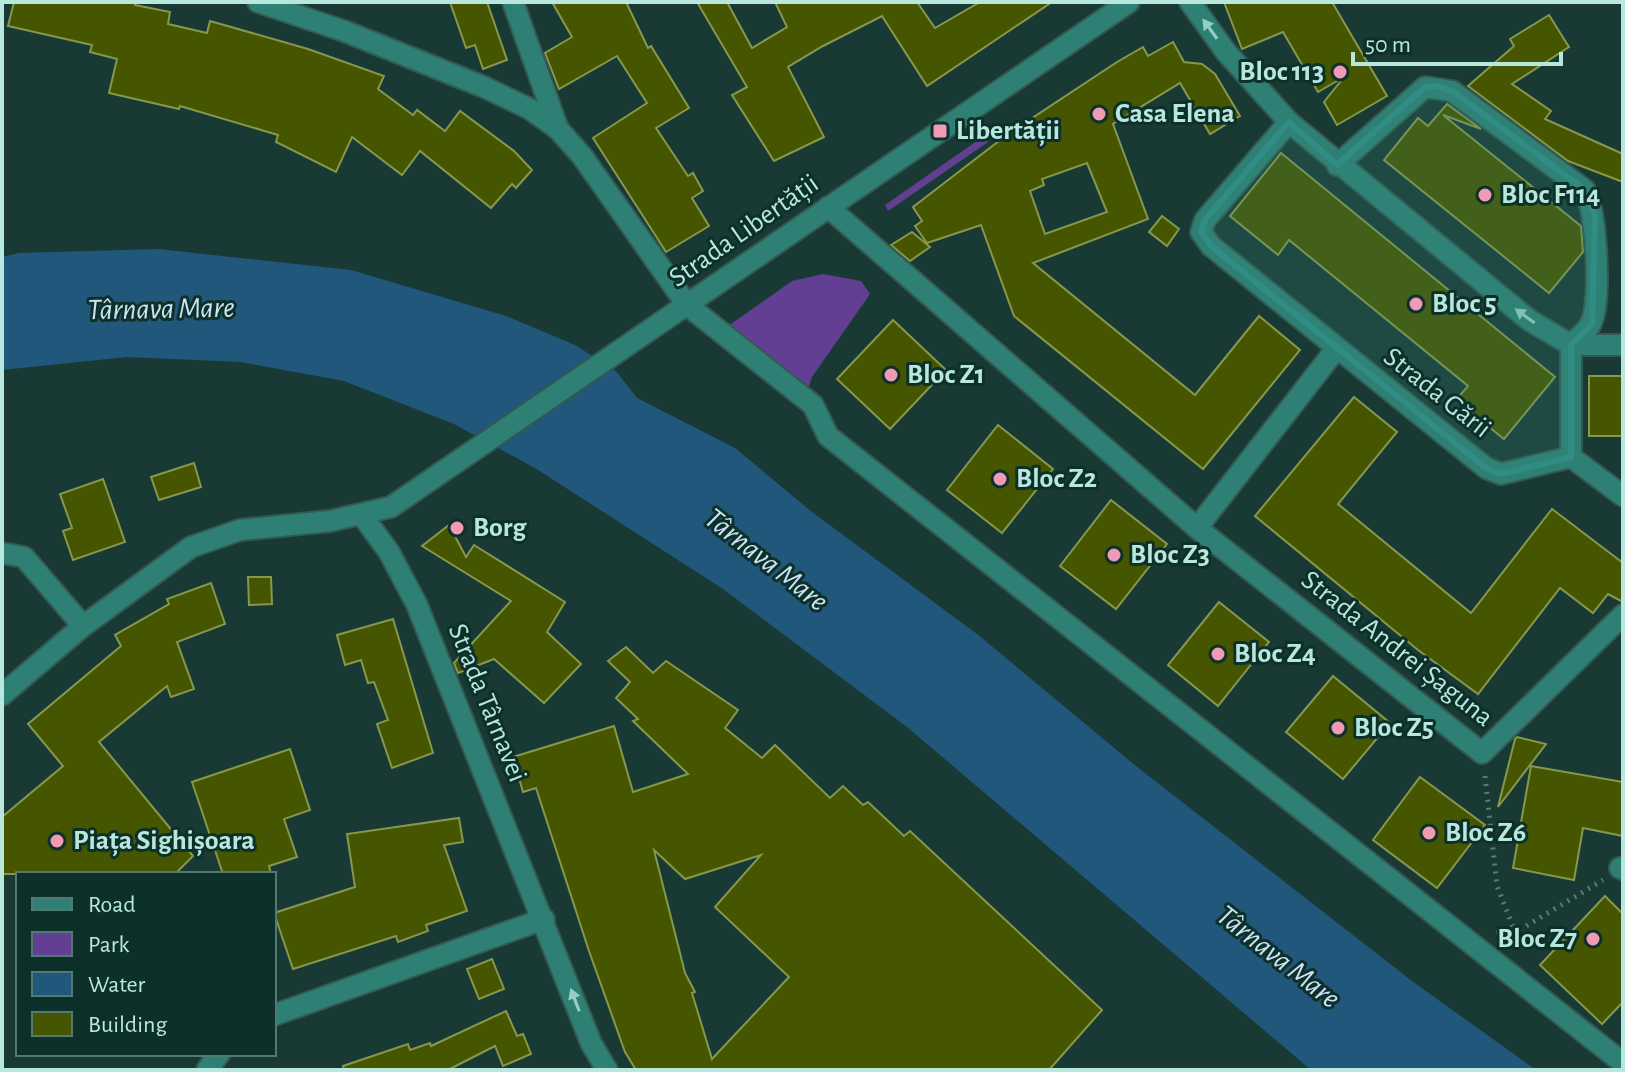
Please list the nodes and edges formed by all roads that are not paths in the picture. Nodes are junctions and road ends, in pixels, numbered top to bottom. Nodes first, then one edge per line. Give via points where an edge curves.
1 (258, 2) edge
2 (513, 2) edge
3 (1129, 2) edge
4 (1190, 2) edge
5 (1289, 122) junction
6 (558, 129) junction
7 (1337, 165) junction
8 (828, 207) junction
9 (680, 310) junction
10 (1571, 345) junction
11 (1623, 345) edge
12 (1336, 349) junction
13 (1571, 457) junction
14 (1623, 496) edge
15 (362, 515) junction
16 (1197, 528) junction
17 (2, 553) edge
18 (1623, 615) edge
19 (83, 626) junction
20 (2, 695) edge
21 (544, 919) junction
22 (276, 1014) edge
23 (1623, 1063) edge
24 (598, 1068) edge

1 - 6 street via 484,87
2 - 6 street
3 - 8 street, Strada Libertății
5 -> 4 street via 1226,52
5 - 7 street
5 - 12 street, Strada Gării via 1205,220 1201,232 1211,246
6 - 9 street via 582,156
10 -> 7 street via 1529,320
7 - 10 street via 1425,87 1435,86 1452,91 1585,190 1595,216 1595,305 1592,324
8 - 9 street, Strada Libertății
8 - 16 street, Strada Andrei Șaguna
9 - 15 street, Strada Libertății via 391,507
9 - 23 street via 813,405 828,436
10 - 11 street
10 - 13 street
12 - 13 street, Strada Gării via 1486,468 1501,474
12 - 16 street
13 - 14 street
15 - 19 street via 216,536 170,559
15 - 21 street, Strada Târnavei via 417,605
16 - 18 street, Strada Andrei Șaguna via 1482,753
17 - 19 street via 24,557
19 - 20 street
21 - 22 street
24 -> 21 street, Strada Târnavei

